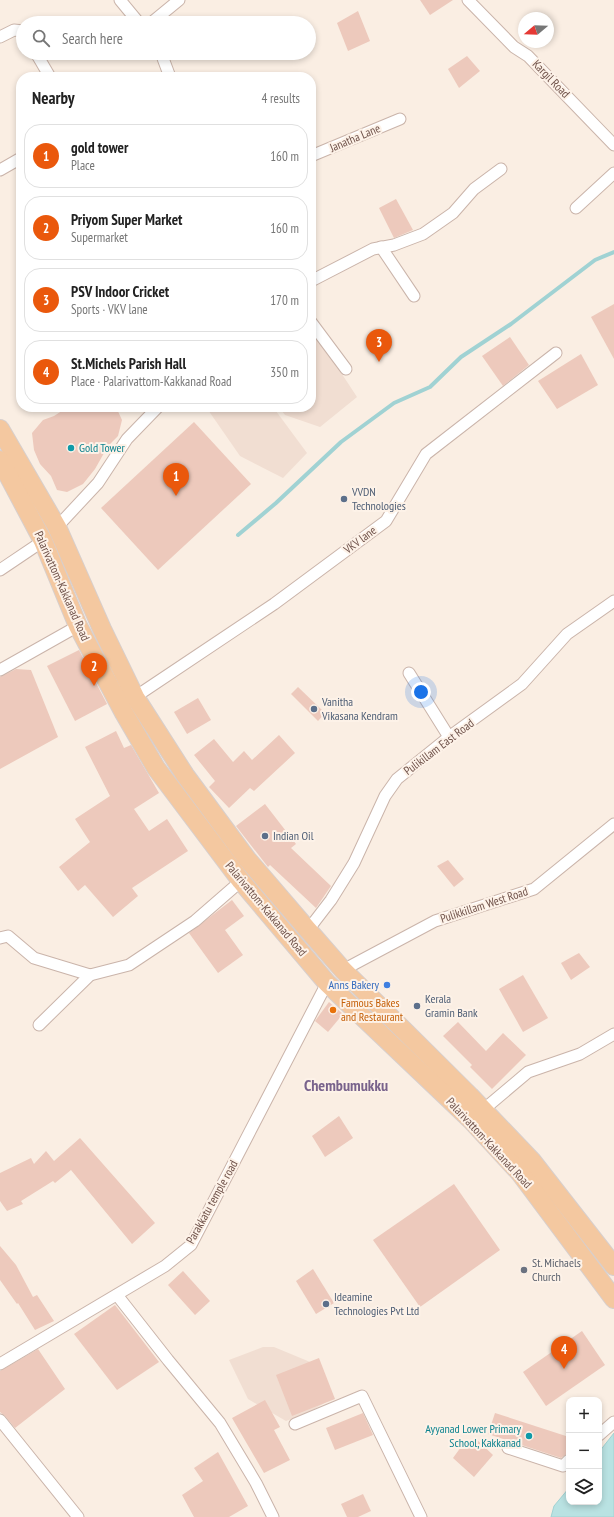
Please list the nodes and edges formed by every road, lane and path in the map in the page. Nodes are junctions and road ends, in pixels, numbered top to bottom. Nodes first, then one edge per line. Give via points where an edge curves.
1 (120, 0) edge
2 (178, 0) edge
3 (468, 0) edge
4 (133, 16) edge
5 (159, 16) edge
6 (16, 30) edge
7 (0, 37) edge
8 (40, 60) edge
9 (164, 60) edge
10 (47, 72) edge
11 (168, 72) edge
12 (400, 119) dead end
13 (614, 145) edge
14 (316, 154) edge
15 (16, 160) edge
16 (1, 167) edge
17 (500, 169) dead end
18 (614, 173) edge
19 (576, 208) dead end
20 (381, 247) junction
21 (316, 278) edge
22 (414, 296) dead end
23 (316, 329) edge
24 (556, 353) dead end
25 (346, 369) dead end
26 (153, 412) edge
27 (0, 429) edge
28 (0, 460) edge
29 (57, 527) junction
30 (43, 541) junction
31 (0, 570) edge
32 (614, 601) edge
33 (78, 626) junction
34 (0, 670) edge
35 (409, 673) dead end
36 (135, 697) junction
37 (449, 737) junction
38 (614, 824) edge
39 (238, 846) junction
40 (224, 859) junction
41 (241, 881) junction
42 (308, 930) junction
43 (0, 938) edge
44 (343, 970) junction
45 (90, 975) junction
46 (327, 983) junction
47 (39, 1025) dead end
48 (614, 1034) edge
49 (483, 1110) junction
50 (614, 1266) edge
51 (117, 1295) junction
52 (614, 1299) edge
53 (0, 1364) edge
54 (0, 1420) edge
55 (614, 1422) edge
56 (295, 1424) dead end
57 (601, 1433) edge
58 (508, 1448) dead end
59 (566, 1463) edge
60 (78, 1517) edge
61 (273, 1517) edge
62 (421, 1517) edge

1 - 4 street
2 - 5 street
3 - 13 street, Kargil Road via 514,47 528,56
6 - 7 street
8 - 10 street
9 - 11 street
12 - 14 street, Janatha Lane
15 - 16 street
17 - 20 street via 474,189 453,213 423,234
18 - 19 street
20 - 21 street
20 - 22 street
23 - 25 street
24 - 36 street, VKV lane via 426,454 386,521 274,604
26 - 29 street via 127,439 98,483
27 - 29 main road
28 - 30 main road, Palarivattom-Kakkanad Road
29 - 36 main road
30 - 31 street
30 - 33 main road, Palarivattom-Kakkanad Road
32 - 37 street, Pulikillam East Road via 567,634 522,684
33 - 34 street
33 - 40 main road, Palarivattom-Kakkanad Road via 124,714 156,768
35 - 37 street
36 - 39 main road via 185,776
37 - 42 street, Pulikillam East Road via 391,786 368,828 354,863
38 - 44 street, Pulikkillam West Road via 534,889 435,921
39 - 40 main road
39 - 42 main road
40 - 41 main road, Palarivattom-Kakkanad Road
41 - 45 street via 195,920 129,965
41 - 46 main road, Palarivattom-Kakkanad Road
42 - 44 main road
43 - 45 street via 8,936 34,958
44 - 49 main road
45 - 47 street
46 - 51 street, Parakkatu temple road via 191,1245 165,1266
46 - 52 main road, Palarivattom-Kakkanad Road via 471,1120 516,1168
48 - 49 street via 580,1054 528,1072
49 - 50 main road via 532,1161
51 - 53 street, Parakkatu temple road
51 - 61 street via 220,1423
54 - 60 street
55 - 57 street
56 - 62 street via 362,1396
58 - 59 street via 563,1466

